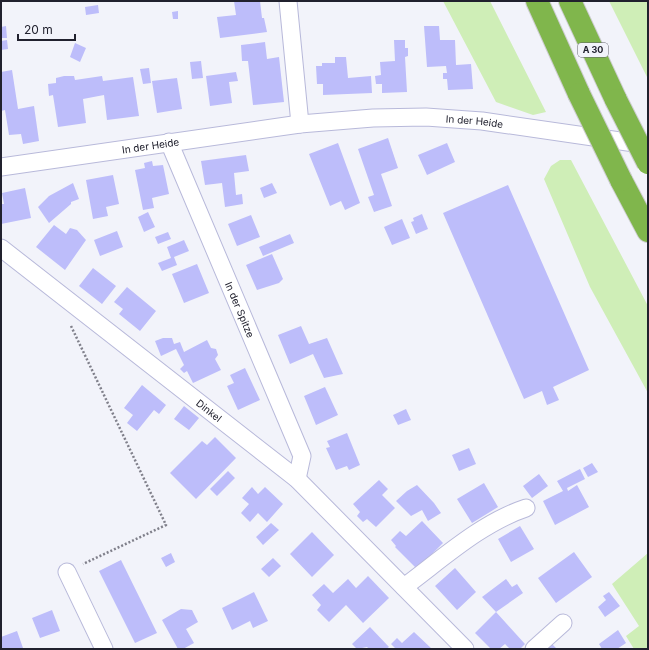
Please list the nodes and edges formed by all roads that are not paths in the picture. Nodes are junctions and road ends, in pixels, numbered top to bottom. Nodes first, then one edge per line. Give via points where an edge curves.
1 (288, 1) edge
2 (537, 1) edge
3 (570, 1) edge
4 (300, 124) junction
5 (169, 142) junction
6 (648, 145) edge
7 (648, 163) edge
8 (1, 167) edge
9 (648, 231) edge
10 (1, 248) edge
11 (297, 479) junction
12 (526, 508) dead end
13 (67, 572) road end
14 (404, 587) junction
15 (563, 623) dead end
16 (104, 649) edge
17 (465, 649) edge
18 (534, 649) edge

1 - 4 street
2 - 9 highway, A 30, bridge via 579,94
3 - 7 highway, A 30, bridge
4 - 5 street, In der Heide
4 - 6 street, In der Heide via 426,117 482,121
5 - 8 street, In der Heide
5 - 11 street, In der Spitze via 302,456
10 - 11 street, Dinkel
11 - 14 street, Dinkel
12 - 14 street via 511,513 469,540
13 - 16 street
14 - 17 street, Dinkel
15 - 18 street

